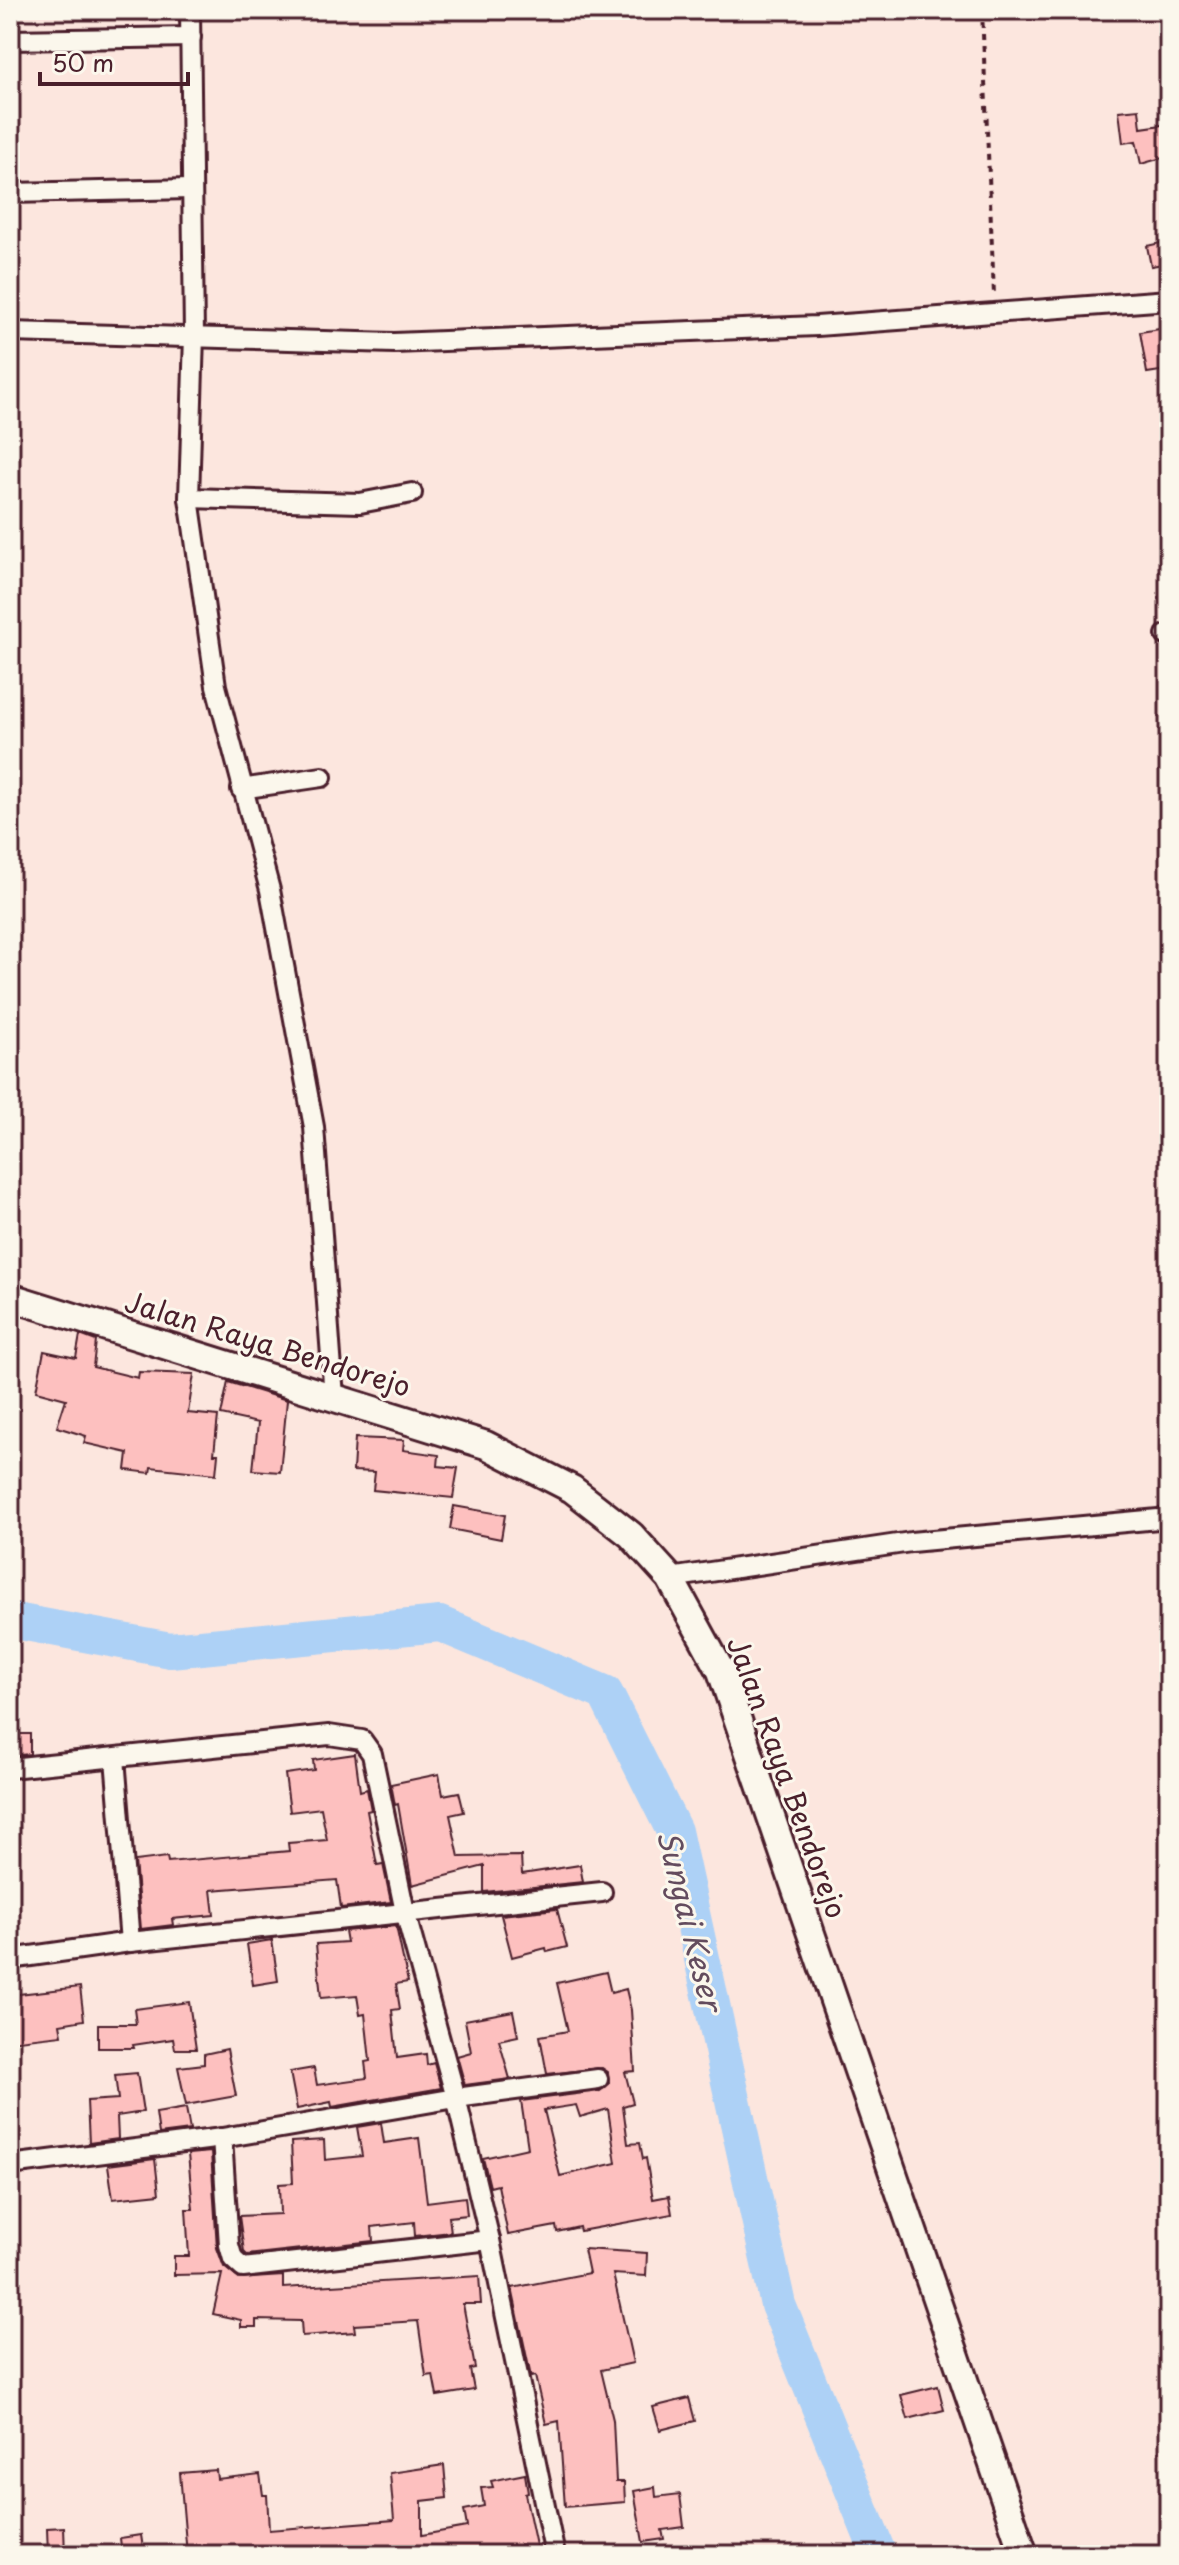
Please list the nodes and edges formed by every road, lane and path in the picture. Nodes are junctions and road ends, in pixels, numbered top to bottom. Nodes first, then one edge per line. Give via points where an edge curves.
1 (190, 10) edge
2 (982, 10) edge
3 (191, 37) junction
4 (10, 40) edge
5 (191, 189) junction
6 (10, 193) edge
7 (1169, 300) edge
8 (994, 313) junction
9 (10, 332) edge
10 (194, 335) junction
11 (412, 493) dead end
12 (189, 498) junction
13 (322, 777) dead end
14 (241, 789) junction
15 (10, 1297) edge
16 (334, 1397) junction
17 (1169, 1518) edge
18 (670, 1578) junction
19 (115, 1758) junction
20 (10, 1768) edge
21 (602, 1892) dead end
22 (405, 1912) junction
23 (130, 1942) junction
24 (10, 1959) edge
25 (598, 2079) dead end
26 (456, 2098) junction
27 (222, 2138) junction
28 (10, 2165) edge
29 (490, 2240) junction
30 (555, 2555) edge
31 (1022, 2555) edge

1 - 3 street
2 - 8 path
3 - 4 street
3 - 5 street
5 - 6 street
5 - 10 street
7 - 8 street
8 - 10 street via 817,326 394,343
9 - 10 street
10 - 12 street
11 - 12 street via 360,503
12 - 14 street via 216,686
13 - 14 street
14 - 16 street via 273,906 314,1127
15 - 16 main road, Jalan Raya Bendorejo
16 - 18 main road, Jalan Raya Bendorejo via 486,1445 572,1489 631,1535
17 - 18 street via 911,1542
18 - 31 main road, Jalan Raya Bendorejo via 721,1671
19 - 20 street
19 - 22 street via 329,1735 362,1740 372,1754
19 - 23 street
21 - 22 street
22 - 23 street
22 - 26 street
23 - 24 street
25 - 26 street
26 - 27 street
26 - 29 street
27 - 28 street
27 - 29 street via 229,2245 243,2268
29 - 30 street

